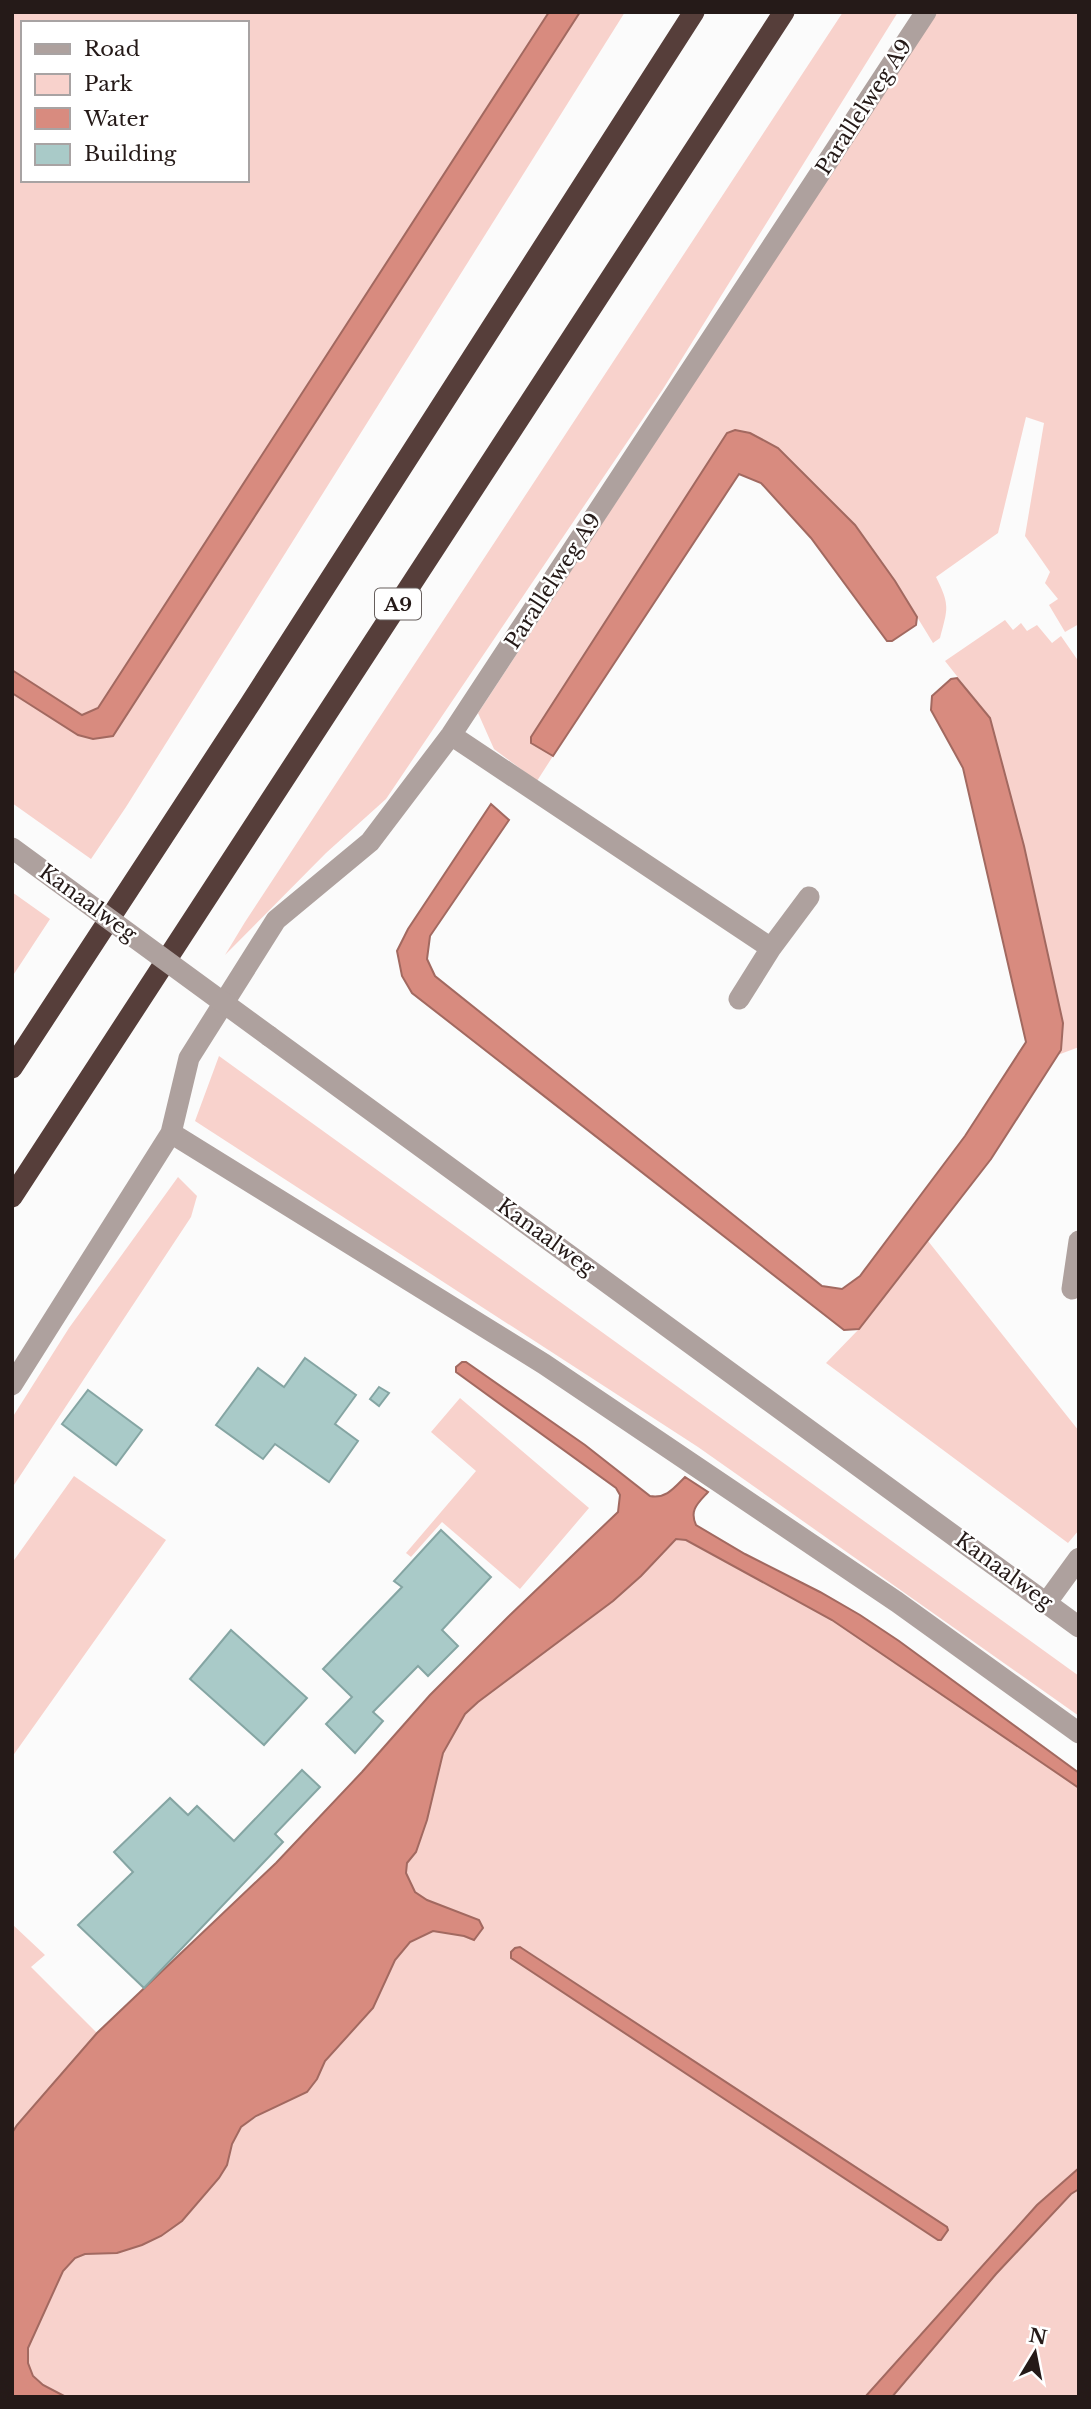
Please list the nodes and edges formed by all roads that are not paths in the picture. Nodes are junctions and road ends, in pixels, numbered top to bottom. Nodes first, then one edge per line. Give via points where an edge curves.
1 (694, 12) edge
2 (784, 12) edge
3 (926, 12) edge
4 (452, 736) junction
5 (12, 848) edge
6 (809, 897) dead end
7 (771, 948) junction
8 (739, 999) dead end
9 (12, 1068) edge
10 (171, 1133) junction
11 (12, 1197) edge
12 (1079, 1241) edge
13 (1072, 1289) dead end
14 (12, 1385) edge
15 (1079, 1558) edge
16 (1047, 1602) junction
17 (1079, 1626) edge
18 (1079, 1733) edge

1 - 9 highway
2 - 11 highway, A9
3 - 4 street, Parallelweg A9
4 - 7 street
4 - 10 street, Parallelweg A9 via 370,842 276,920 189,1058
5 - 16 street, Kanaalweg, bridge
6 - 7 street
7 - 8 street
10 - 14 street, Parallelweg A9
10 - 18 street via 544,1364 897,1602
12 - 13 street
15 - 16 street
16 - 17 street, Kanaalweg

